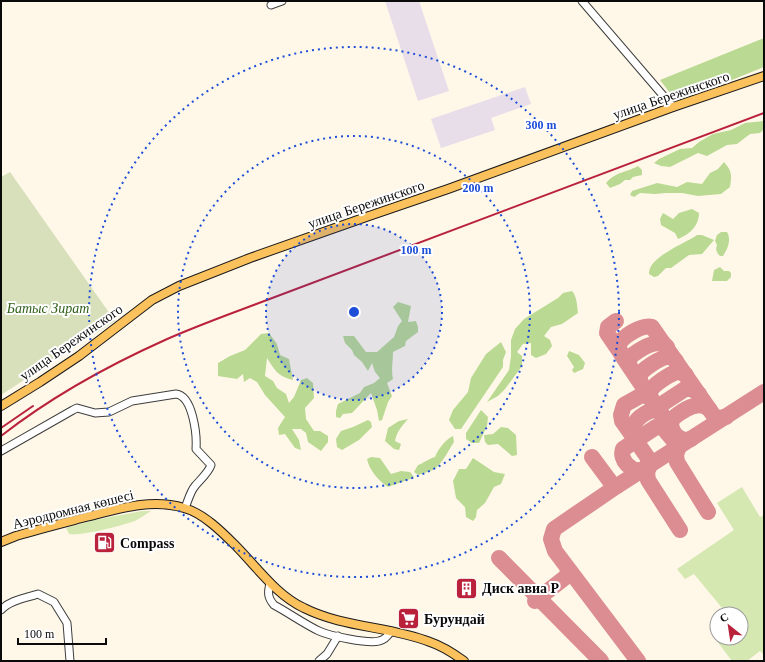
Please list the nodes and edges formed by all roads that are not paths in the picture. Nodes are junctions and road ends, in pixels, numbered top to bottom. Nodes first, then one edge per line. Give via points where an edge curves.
1 (282, 1) edge
2 (582, 1) edge
3 (271, 5) dead end
4 (764, 76) edge
5 (673, 107) junction
6 (1, 406) edge
7 (1, 451) edge
8 (185, 508) junction
9 (2, 541) edge
10 (270, 583) junction
11 (1, 610) edge
12 (391, 631) junction
13 (338, 636) junction
14 (70, 661) edge
15 (319, 661) edge
16 (464, 661) edge

1 - 3 street
2 - 5 street
4 - 5 main road, улица Бережинского
5 - 6 main road, улица Бережинского via 179,286 152,300 79,356
7 - 8 street via 77,408 95,413 109,412 132,401 181,395 190,408 197,437 196,449 211,465 210,470 193,488
8 - 9 main road, Аэродромная көшесі via 157,503 132,505
8 - 10 main road, Аэродромная көшесі via 216,526
10 - 12 main road, Аэродромная көшесі via 289,600 323,616 340,622
10 - 13 street via 269,599 274,605 320,632
11 - 14 street via 17,600 38,594 54,602 67,623
12 - 13 street via 380,641 370,642
12 - 16 main road, Аэродромная көшесі via 430,642 452,652
13 - 15 street via 327,654

